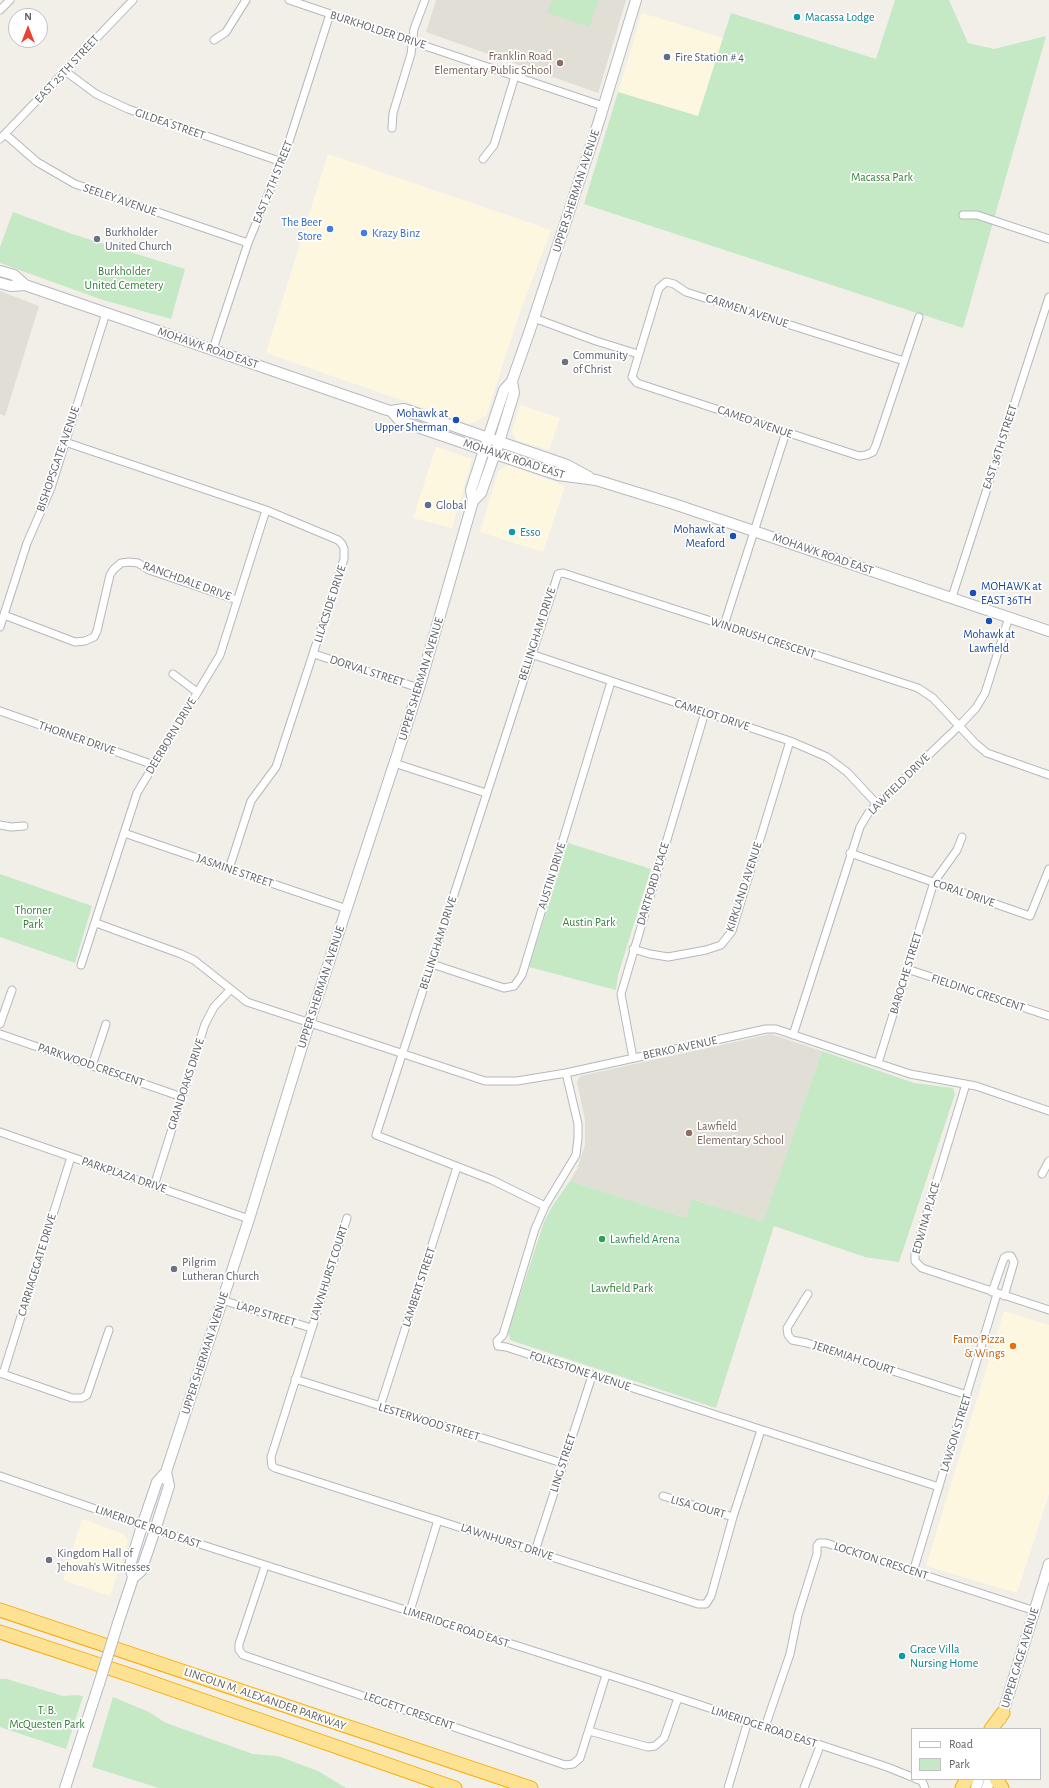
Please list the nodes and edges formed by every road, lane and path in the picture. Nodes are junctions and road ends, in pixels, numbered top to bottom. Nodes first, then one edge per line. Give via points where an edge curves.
1 (10, 0) edge
2 (134, 0) edge
3 (246, 0) edge
4 (289, 0) edge
5 (425, 0) edge
6 (636, 0) edge
7 (0, 10) edge
8 (330, 14) junction
9 (214, 40) dead end
10 (412, 41) junction
11 (65, 71) junction
12 (515, 76) junction
13 (603, 106) junction
14 (392, 128) dead end
15 (2, 137) edge
16 (483, 159) dead end
17 (282, 162) junction
18 (963, 215) dead end
19 (1049, 239) edge
20 (248, 243) junction
21 (0, 271) edge
22 (0, 283) edge
23 (24, 285) junction
24 (1049, 297) edge
25 (106, 313) junction
26 (918, 317) dead end
27 (534, 318) junction
28 (213, 349) junction
29 (638, 354) junction
30 (904, 361) junction
31 (512, 381) junction
32 (391, 411) junction
33 (786, 432) junction
34 (488, 438) junction
35 (66, 442) junction
36 (499, 442) junction
37 (484, 450) junction
38 (495, 454) junction
39 (596, 480) junction
40 (473, 501) junction
41 (266, 510) junction
42 (754, 530) junction
43 (556, 576) joint
44 (952, 597) junction
45 (237, 600) junction
46 (4, 615) junction
47 (1009, 617) junction
48 (724, 624) junction
49 (0, 627) edge
50 (1049, 631) edge
51 (314, 654) junction
52 (531, 654) junction
53 (173, 674) dead end
54 (611, 682) junction
55 (420, 688) junction
56 (198, 692) junction
57 (0, 711) edge
58 (705, 712) junction
59 (958, 726) junction
60 (790, 741) junction
61 (394, 763) junction
62 (154, 765) junction
63 (1049, 775) edge
64 (486, 793) junction
65 (877, 804) junction
66 (0, 825) edge
67 (24, 826) dead end
68 (124, 833) junction
69 (962, 837) dead end
70 (850, 853) junction
71 (1049, 869) edge
72 (229, 870) junction
73 (934, 882) junction
74 (347, 909) junction
75 (96, 923) junction
76 (633, 949) junction
77 (432, 964) junction
78 (82, 966) dead end
79 (907, 969) junction
80 (12, 990) dead end
81 (230, 990) junction
82 (1049, 1016) edge
83 (310, 1022) junction
84 (0, 1024) edge
85 (106, 1024) dead end
86 (0, 1034) edge
87 (792, 1035) junction
88 (403, 1055) junction
89 (633, 1058) junction
90 (878, 1063) junction
91 (92, 1066) junction
92 (566, 1073) junction
93 (966, 1084) junction
94 (182, 1097) junction
95 (1049, 1111) edge
96 (0, 1132) edge
97 (71, 1157) junction
98 (1049, 1161) edge
99 (457, 1167) junction
100 (1042, 1174) dead end
101 (154, 1186) junction
102 (545, 1206) junction
103 (347, 1218) dead end
104 (249, 1219) junction
105 (808, 1294) dead end
106 (998, 1294) junction
107 (222, 1300) junction
108 (1049, 1310) edge
109 (311, 1328) junction
110 (109, 1330) dead end
111 (2, 1373) edge
112 (592, 1376) junction
113 (295, 1379) junction
114 (967, 1395) junction
115 (380, 1407) junction
116 (761, 1430) junction
117 (562, 1463) junction
118 (166, 1472) junction
119 (0, 1476) edge
120 (939, 1488) junction
121 (663, 1496) dead end
122 (734, 1517) junction
123 (438, 1520) junction
124 (142, 1526) junction
125 (155, 1530) junction
126 (535, 1551) junction
127 (1049, 1564) edge
128 (265, 1566) junction
129 (913, 1572) junction
130 (133, 1578) junction
131 (0, 1610) edge
132 (1035, 1611) junction
133 (410, 1612) junction
134 (0, 1632) edge
135 (606, 1676) junction
136 (678, 1698) junction
137 (1003, 1713) junction
138 (748, 1721) junction
139 (765, 1727) junction
140 (992, 1728) edge
141 (998, 1728) edge
142 (588, 1731) junction
143 (820, 1746) junction
144 (911, 1778) edge
145 (918, 1780) edge
146 (65, 1788) edge
147 (455, 1788) edge
148 (531, 1788) edge
149 (728, 1788) edge
150 (804, 1788) edge
151 (925, 1788) edge

1 - 7 street
2 - 11 street, EAST 25TH STREET
3 - 9 street via 226,32
4 - 8 street, BURKHOLDER DRIVE
5 - 10 street
6 - 13 main road, UPPER SHERMAN AVENUE
8 - 10 street, BURKHOLDER DRIVE
8 - 17 street, EAST 27TH STREET
10 - 12 street, BURKHOLDER DRIVE
10 - 14 street via 411,54 393,113
11 - 15 street, EAST 25TH STREET
11 - 17 street, GILDEA STREET via 96,94 128,110
12 - 13 street, BURKHOLDER DRIVE
12 - 16 street via 494,145
13 - 27 main road, UPPER SHERMAN AVENUE
15 - 20 street, SEELEY AVENUE via 74,184
17 - 20 street, EAST 27TH STREET
18 - 19 street via 977,215
20 - 28 street, EAST 27TH STREET
21 - 23 main road, MOHAWK ROAD EAST via 14,275
22 - 23 main road, MOHAWK ROAD EAST via 11,286
23 - 25 main road, MOHAWK ROAD EAST
24 - 44 street, EAST 36TH STREET
25 - 28 main road, MOHAWK ROAD EAST
25 - 35 street, BISHOPSGATE AVENUE
26 - 30 street, CAMEO AVENUE
27 - 29 street
27 - 31 main road, UPPER SHERMAN AVENUE
28 - 32 main road, MOHAWK ROAD EAST
29 - 30 street, CARMEN AVENUE via 659,288 666,282 686,292
29 - 33 street, CAMEO AVENUE via 632,377 637,383
30 - 33 street, CAMEO AVENUE via 873,452 859,456
31 - 34 main road, UPPER SHERMAN AVENUE via 504,390
31 - 36 main road, UPPER SHERMAN AVENUE via 514,393
32 - 34 main road, MOHAWK ROAD EAST via 404,409
32 - 37 main road, MOHAWK ROAD EAST via 400,421
33 - 42 street
34 - 36 main road, MOHAWK ROAD EAST
34 - 37 main road, UPPER SHERMAN AVENUE
35 - 41 street, LILACSIDE DRIVE
35 - 46 street, BISHOPSGATE AVENUE via 51,488 27,543
36 - 38 main road, UPPER SHERMAN AVENUE
36 - 39 main road, MOHAWK ROAD EAST via 568,465
37 - 38 main road, MOHAWK ROAD EAST
37 - 40 main road, UPPER SHERMAN AVENUE via 471,490
38 - 39 main road, MOHAWK ROAD EAST via 558,475
38 - 40 main road, UPPER SHERMAN AVENUE via 481,493
39 - 42 main road, MOHAWK ROAD EAST
40 - 55 main road, UPPER SHERMAN AVENUE
41 - 45 street, DEERBORN DRIVE
41 - 51 street, LILACSIDE DRIVE via 338,540 344,549 344,559
42 - 44 main road, MOHAWK ROAD EAST
42 - 48 street
43 - 48 street, WINDRUSH CRESCENT via 563,573
43 - 52 street, BELLINGHAM DRIVE
44 - 47 main road, MOHAWK ROAD EAST
45 - 46 street, RANCHDALE DRIVE via 149,570 138,563 129,562 121,563 110,575 94,638 75,642
45 - 56 street, DEERBORN DRIVE via 220,655
46 - 49 street, BISHOPSGATE AVENUE
47 - 50 main road, MOHAWK ROAD EAST
47 - 59 street, LAWFIELD DRIVE via 985,693 976,708
48 - 59 street, WINDRUSH CRESCENT via 918,688 933,698
51 - 55 street, DORVAL STREET
51 - 72 street, LILACSIDE DRIVE via 276,767 251,802
52 - 54 street, CAMELOT DRIVE
52 - 64 street, BELLINGHAM DRIVE
53 - 56 street
54 - 58 street, CAMELOT DRIVE
54 - 77 street, AUSTIN DRIVE via 522,975 514,986 504,988
55 - 61 main road, UPPER SHERMAN AVENUE
56 - 62 street, DEERBORN DRIVE
57 - 62 street, THORNER DRIVE
58 - 60 street, CAMELOT DRIVE
58 - 76 street, DARTFORD PLACE
59 - 63 street via 987,753
59 - 65 street, LAWFIELD DRIVE
60 - 65 street, CAMELOT DRIVE via 827,757 847,772
60 - 76 street, KIRKLAND AVENUE via 732,932 721,945 668,957
61 - 64 street
61 - 74 main road, UPPER SHERMAN AVENUE
62 - 68 street, DEERBORN DRIVE via 137,793
64 - 77 street, BELLINGHAM DRIVE
65 - 70 street, LAWFIELD DRIVE via 860,827
66 - 67 street
68 - 72 street, JASMINE STREET
68 - 75 street, DEERBORN DRIVE
69 - 73 street, BAROCHE STREET via 957,850
70 - 73 street, CORAL DRIVE
70 - 87 street, LAWFIELD DRIVE
71 - 73 street, CORAL DRIVE via 1030,916
72 - 74 street, JASMINE STREET
73 - 79 street, BAROCHE STREET
74 - 83 main road, UPPER SHERMAN AVENUE
75 - 78 street, DEERBORN DRIVE
75 - 81 street, BERKO AVENUE via 194,960
76 - 89 street, DARTFORD PLACE via 620,994
77 - 88 street, BELLINGHAM DRIVE
79 - 82 street, FIELDING CRESCENT
79 - 90 street, BAROCHE STREET
80 - 84 street
81 - 83 street, BERKO AVENUE via 247,1002
81 - 94 street, GRANDOAKS DRIVE via 214,1007 205,1024
83 - 88 street, BERKO AVENUE
83 - 104 main road, UPPER SHERMAN AVENUE
85 - 91 street
86 - 91 street, PARKWOOD CRESCENT
87 - 89 street, BERKO AVENUE via 776,1029 766,1029
87 - 90 street, BERKO AVENUE
88 - 92 street, BERKO AVENUE via 485,1081 517,1081
88 - 99 street, BELLINGHAM DRIVE via 376,1135
89 - 92 street, BERKO AVENUE
90 - 93 street, BERKO AVENUE via 915,1075
91 - 94 street, PARKWOOD CRESCENT
92 - 102 street, FOLKESTONE AVENUE via 578,1124 576,1154
93 - 95 street, BERKO AVENUE
93 - 106 street, EDWINA PLACE via 915,1252 915,1261 922,1268
94 - 101 street, GRANDOAKS DRIVE
96 - 97 street, PARKPLAZA DRIVE
97 - 101 street, PARKPLAZA DRIVE
97 - 111 street, CARRIAGEGATE DRIVE
98 - 100 street
99 - 102 street, BELLINGHAM DRIVE via 492,1180
99 - 115 street, LAMBERT STREET
101 - 104 street, PARKPLAZA DRIVE
102 - 112 street, FOLKESTONE AVENUE via 535,1229 503,1335 497,1341 498,1346
103 - 109 street, LAWNHURST COURT
104 - 107 main road, UPPER SHERMAN AVENUE
105 - 114 street, JEREMIAH COURT via 787,1328 788,1336 792,1340
106 - 108 street, EDWINA PLACE
106 - 114 street, LAWSON STREET
107 - 109 street, LAPP STREET
107 - 118 main road, UPPER SHERMAN AVENUE
109 - 113 street, LAWNHURST DRIVE
110 - 111 street via 87,1395 82,1398 72,1398
112 - 116 street, FOLKESTONE AVENUE
112 - 117 street, LING STREET
113 - 115 street, LESTERWOOD STREET
113 - 123 street, LAWNHURST DRIVE via 271,1457 272,1466
114 - 120 street, LAWSON STREET
115 - 117 street, LESTERWOOD STREET
116 - 120 street, FOLKESTONE AVENUE
116 - 122 street, LAWNHURST DRIVE
117 - 126 street, LING STREET
118 - 124 main road, UPPER SHERMAN AVENUE via 157,1482
118 - 125 main road, UPPER SHERMAN AVENUE via 169,1486
119 - 124 street, LIMERIDGE ROAD EAST
120 - 129 street, LAWSON STREET
121 - 122 street, LISA COURT
122 - 126 street, LAWNHURST DRIVE via 712,1596 706,1604 698,1604
123 - 126 street, LAWNHURST DRIVE
123 - 133 street
124 - 125 street, LIMERIDGE ROAD EAST
124 - 130 main road, UPPER SHERMAN AVENUE via 130,1564
125 - 128 street, LIMERIDGE ROAD EAST
125 - 130 main road, UPPER SHERMAN AVENUE via 141,1571
127 - 132 main road, UPPER GAGE AVENUE
128 - 133 street, LIMERIDGE ROAD EAST
128 - 142 street, LEGGETT CRESCENT via 239,1644 239,1650 245,1656 567,1765 580,1760
129 - 132 street, LOCKTON CRESCENT
129 - 139 street, LOCKTON CRESCENT via 826,1543 819,1543 798,1615 790,1654
130 - 146 main road, UPPER SHERMAN AVENUE, bridge
131 - 148 highway, LINCOLN M. ALEXANDER PARKWAY
132 - 137 main road, UPPER GAGE AVENUE
133 - 135 street, LIMERIDGE ROAD EAST
134 - 147 highway, LINCOLN M. ALEXANDER PARKWAY
135 - 136 street, LIMERIDGE ROAD EAST
135 - 142 street, LEGGETT CRESCENT
136 - 138 street, LIMERIDGE ROAD EAST
136 - 142 street via 664,1738 655,1746 648,1747
137 - 140 highway
137 - 141 main road, UPPER GAGE AVENUE
138 - 139 street, LIMERIDGE ROAD EAST
138 - 149 street
139 - 143 street, LIMERIDGE ROAD EAST
143 - 144 street, LIMERIDGE ROAD EAST via 887,1767
143 - 150 street
145 - 151 street

